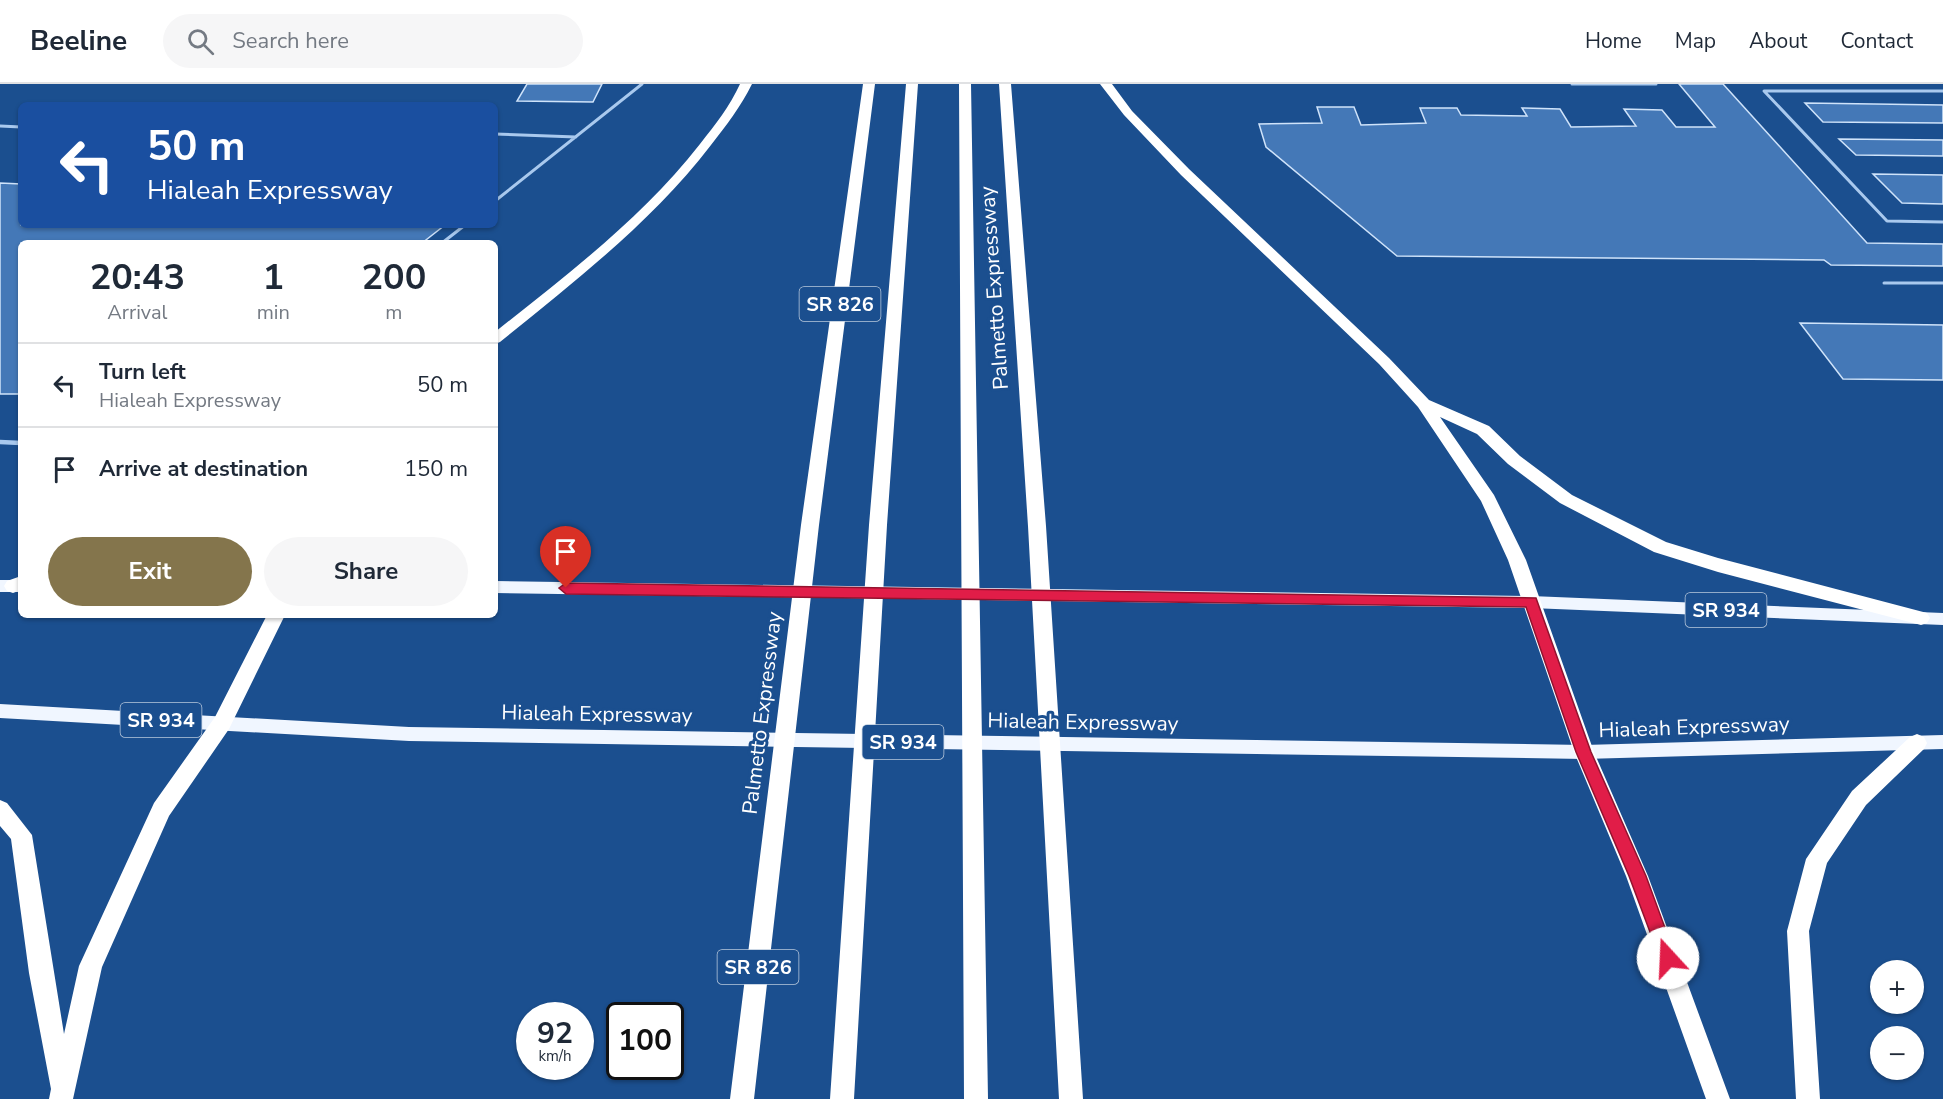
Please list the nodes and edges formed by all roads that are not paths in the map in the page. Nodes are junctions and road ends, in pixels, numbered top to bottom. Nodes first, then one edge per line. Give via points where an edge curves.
1 (642, 84) edge
2 (746, 84) edge
3 (869, 84) edge
4 (912, 84) edge
5 (965, 84) edge
6 (1005, 84) edge
7 (1106, 84) edge
8 (1572, 84) edge
9 (1656, 84) edge
10 (1943, 91) edge
11 (0, 126) edge
12 (18, 127) edge
13 (498, 134) edge
14 (576, 137) junction
15 (498, 199) edge
16 (1943, 222) edge
17 (461, 228) edge
18 (446, 240) edge
19 (1884, 283) dead end
20 (1943, 283) edge
21 (498, 337) edge
22 (1423, 403) junction
23 (0, 442) edge
24 (18, 443) edge
25 (498, 587) edge
26 (1531, 602) junction
27 (274, 618) edge
28 (1921, 618) junction
29 (1943, 619) edge
30 (0, 711) edge
31 (222, 723) junction
32 (1943, 742) edge
33 (1917, 743) junction
34 (1584, 752) junction
35 (0, 810) edge
36 (62, 1095) edge
37 (742, 1099) edge
38 (842, 1099) edge
39 (976, 1099) edge
40 (1071, 1099) edge
41 (1718, 1099) edge
42 (1808, 1099) edge

1 - 14 lane
2 - 21 highway via 698,157 629,230
3 - 37 highway, Palmetto Expressway / SR 826 via 810,525
4 - 38 highway via 878,525
5 - 39 highway
6 - 40 highway, Palmetto Expressway via 1037,526
7 - 22 highway via 1128,113 1185,172 1347,324
8 - 9 lane
10 - 16 lane via 1764,92 1887,221
11 - 12 lane
13 - 14 lane
14 - 15 lane
17 - 18 lane
19 - 20 lane
22 - 26 highway via 1496,514
22 - 28 highway via 1482,430 1566,499 1660,547
23 - 24 lane
25 - 26 main road, SR 934
26 - 28 main road, SR 934
26 - 34 highway
27 - 31 highway
28 - 29 main road, SR 934
30 - 31 main road, SR 934
31 - 34 main road, Hialeah Expressway / SR 934 via 409,734
31 - 36 highway via 161,810 91,966
32 - 33 main road, Hialeah Expressway / SR 934
33 - 34 main road, Hialeah Expressway / SR 934
33 - 42 highway via 1859,798 1817,859 1798,931
34 - 41 highway via 1637,876
35 - 36 highway via 21,835

